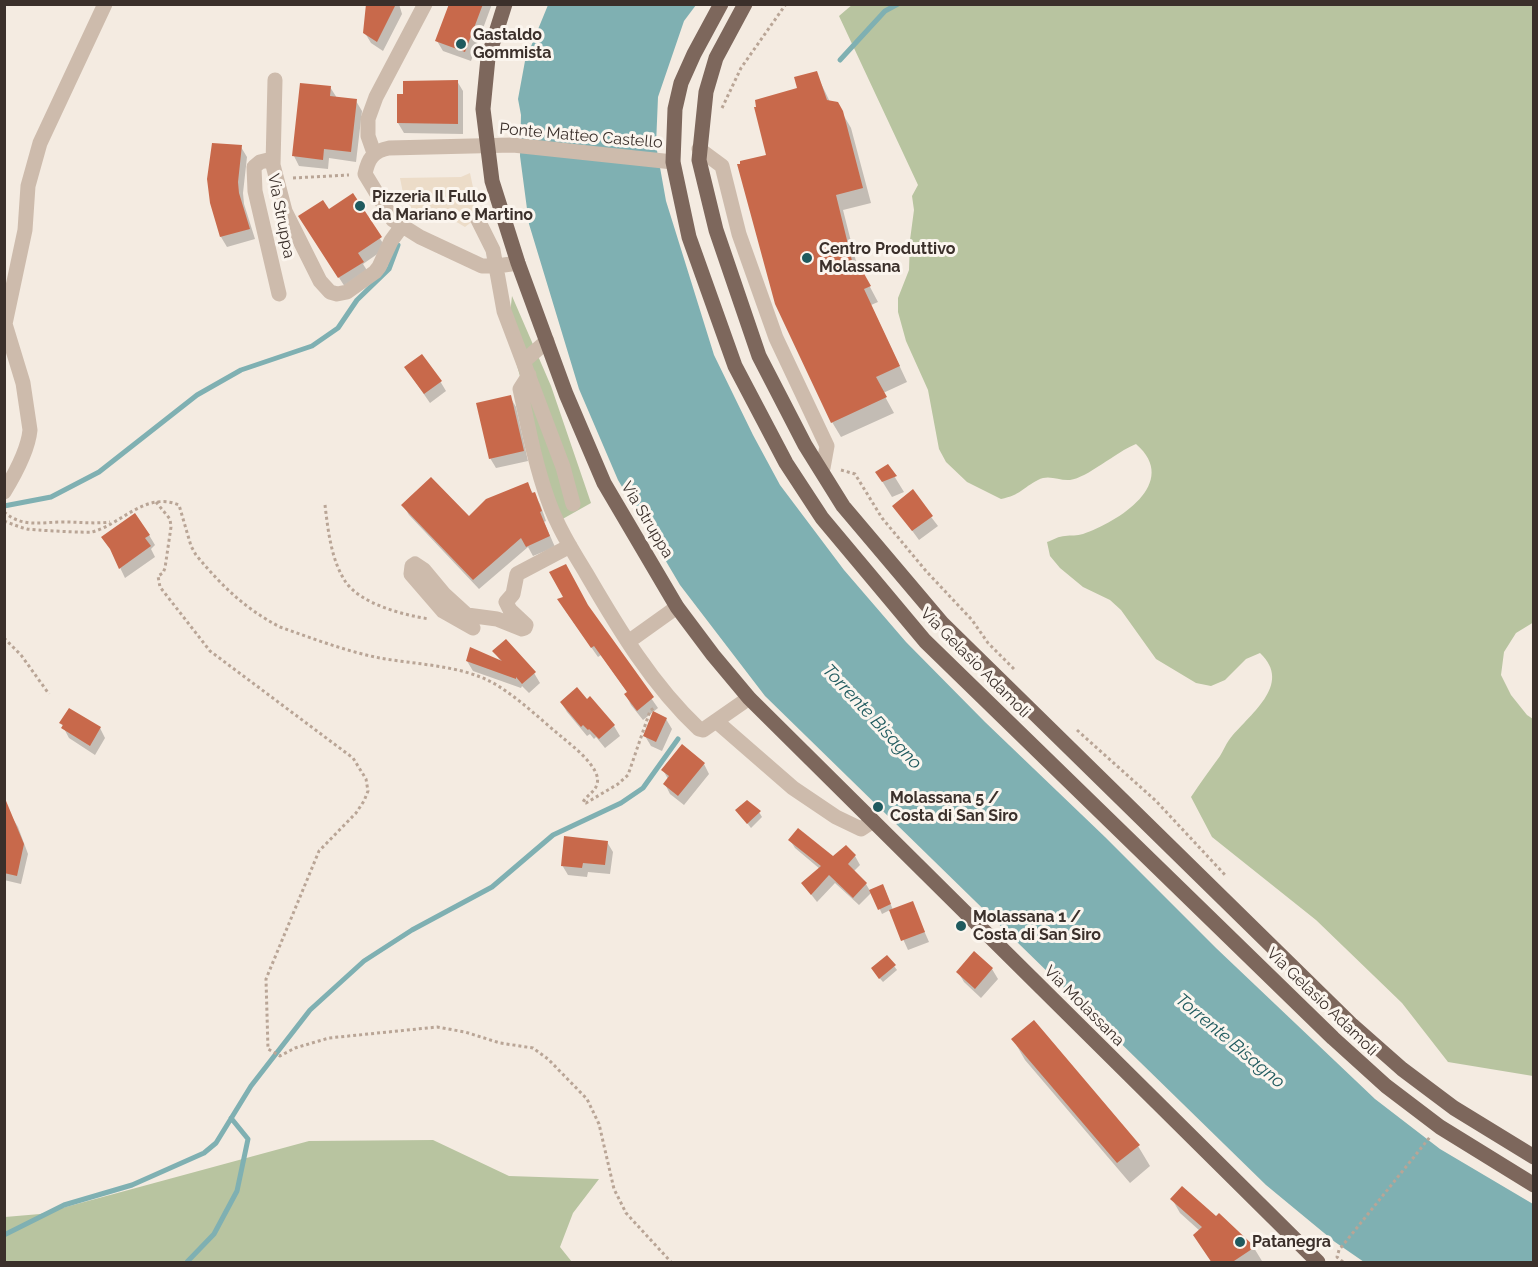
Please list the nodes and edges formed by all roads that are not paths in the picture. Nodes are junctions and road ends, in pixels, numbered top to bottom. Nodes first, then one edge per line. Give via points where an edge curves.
1 (105, 4) edge
2 (425, 4) edge
3 (505, 4) edge
4 (721, 4) edge
5 (745, 4) edge
6 (274, 80) dead end
7 (487, 145) junction
8 (699, 149) junction
9 (374, 153) junction
10 (668, 162) junction
11 (274, 172) junction
12 (477, 218) dead end
13 (402, 226) junction
14 (518, 263) junction
15 (497, 266) junction
16 (279, 294) dead end
17 (546, 341) junction
18 (526, 368) junction
19 (823, 468) road end
20 (566, 478) junction
21 (4, 492) edge
22 (548, 501) junction
23 (573, 504) dead end
24 (568, 543) junction
25 (515, 564) dead end
26 (677, 607) junction
27 (473, 628) dead end
28 (628, 642) junction
29 (749, 698) junction
30 (716, 721) junction
31 (873, 821) junction
32 (1533, 1157) edge
33 (1533, 1185) edge
34 (1318, 1263) edge

1 - 21 street via 40,143 28,186 25,230 5,324 23,383 30,437
2 - 9 street via 368,119
3 - 7 main road, Via Struppa via 488,58 483,109
4 - 10 main road, Via Gelasio Adamoli via 681,83
5 - 8 main road, Via Gelasio Adamoli via 716,58 706,92
6 - 11 street, Via Struppa
7 - 9 street via 389,148
7 - 10 street, Ponte Matteo Castello
7 - 14 main road, Via Struppa via 492,181
8 - 19 street via 722,166 739,234 776,338 827,446
8 - 32 main road, Via Gelasio Adamoli via 716,230 759,356 805,445 843,506 942,623 1351,1024 1454,1108
9 - 13 street via 365,174 393,220
10 - 33 main road, Via Gelasio Adamoli via 689,237 735,366 786,463 822,518 917,633 1386,1086 1440,1127
11 - 13 street, Via Struppa via 285,211 320,281 334,293 347,292 377,270
11 - 16 street, Via Struppa via 268,160 260,162 253,171
12 - 15 street
13 - 15 street via 451,253 482,266
14 - 15 street
14 - 17 main road, Via Struppa
15 - 18 street via 504,311
17 - 18 street
17 - 26 main road, Via Struppa via 604,483
18 - 20 street
18 - 22 street via 520,388
20 - 22 street
20 - 23 street
22 - 24 street
24 - 25 street
24 - 27 street via 517,574 513,594 506,602 526,625 522,629 497,619 467,615 424,570 412,566 411,574 443,610
24 - 28 street
26 - 28 street
26 - 29 main road, Via Struppa
28 - 30 street via 669,697 699,729
29 - 30 street
29 - 31 main road, Via Molassana
30 - 31 street via 793,788 836,817 861,829
31 - 34 main road, Via Molassana

